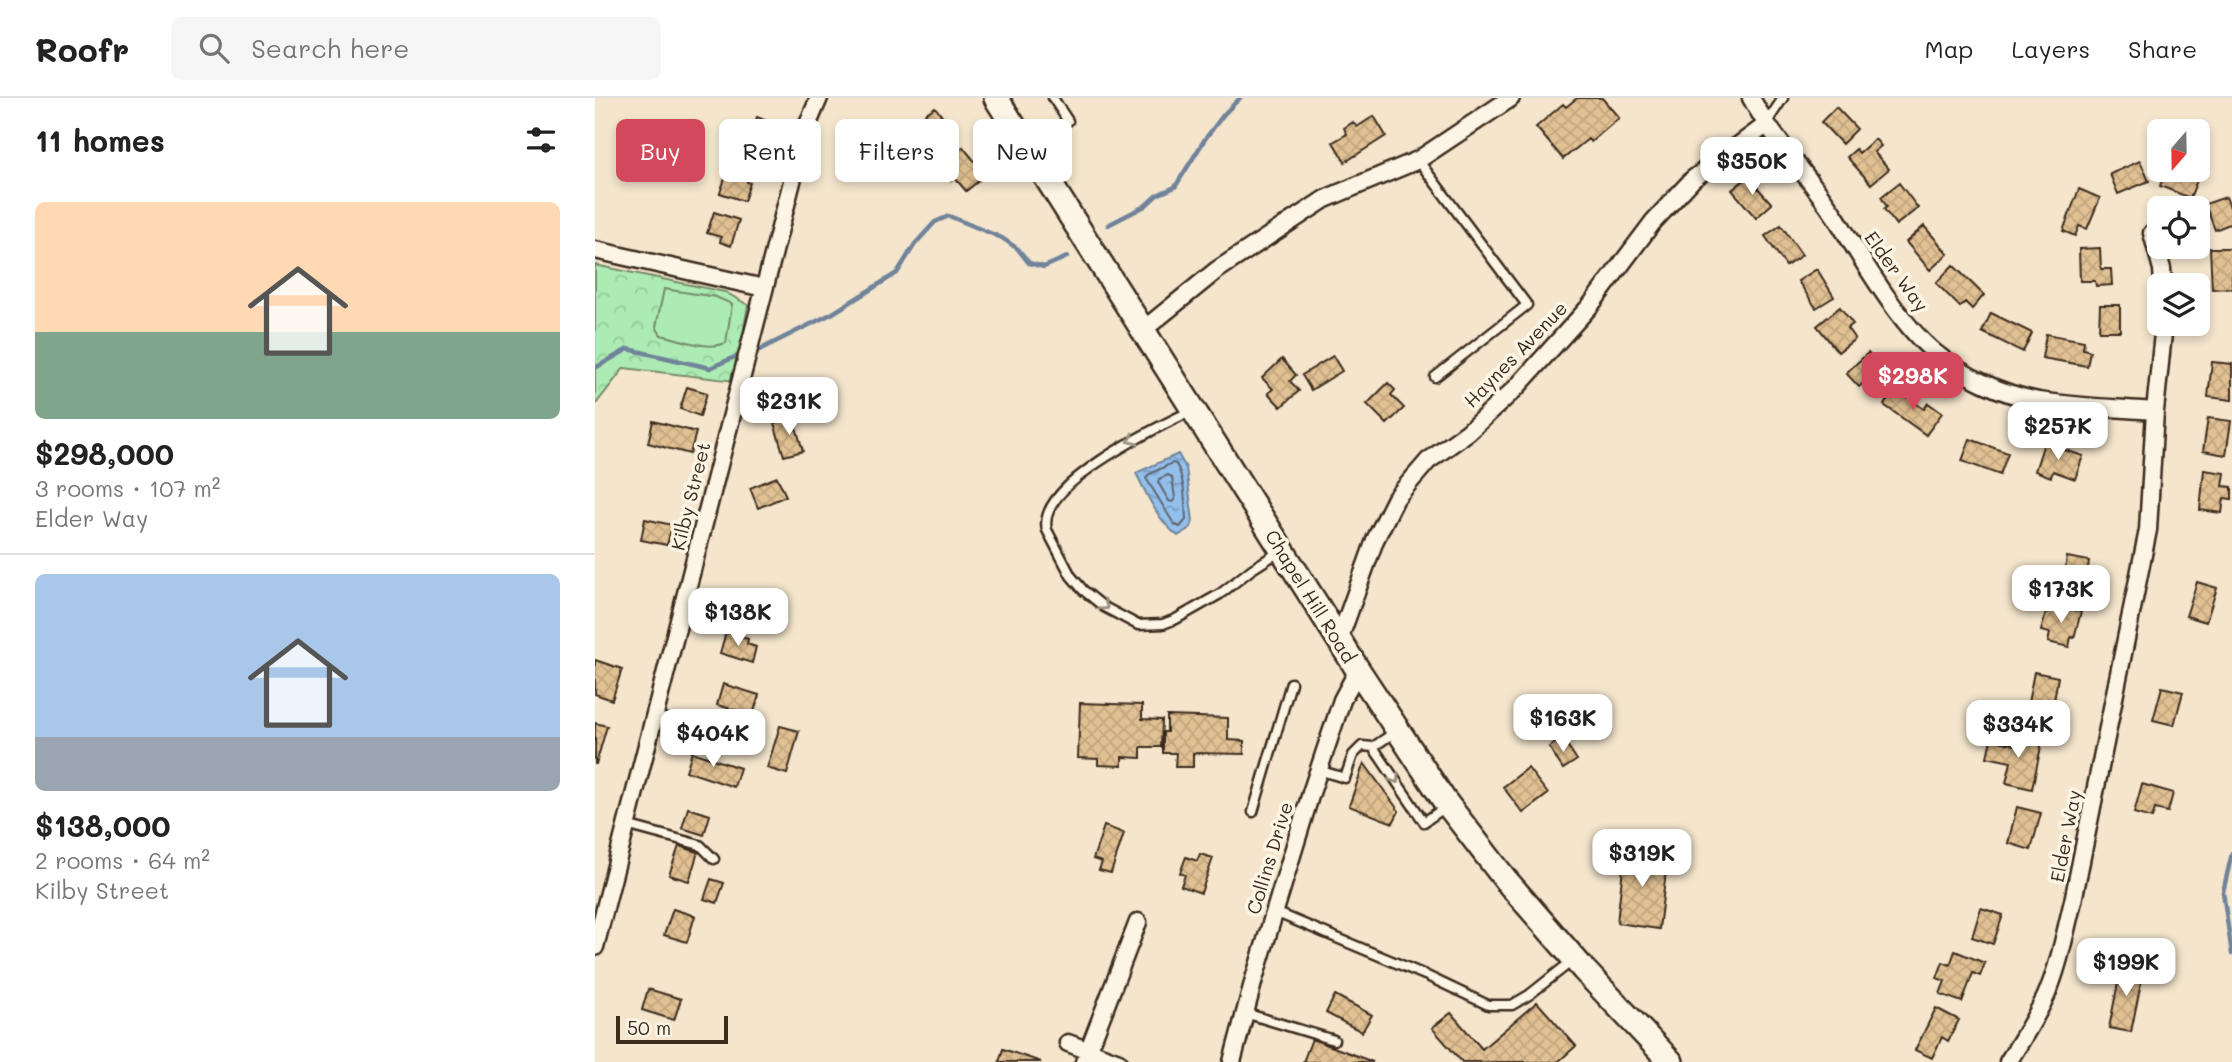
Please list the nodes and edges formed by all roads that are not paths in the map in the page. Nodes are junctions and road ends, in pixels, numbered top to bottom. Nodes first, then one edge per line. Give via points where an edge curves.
1 (819, 98) edge
2 (996, 98) edge
3 (1053, 98) edge
4 (1511, 98) edge
5 (1751, 98) edge
6 (1783, 98) edge
7 (1009, 119) edge
8 (1067, 119) edge
9 (1766, 125) junction
10 (1418, 160) junction
11 (1049, 182) edge
12 (595, 250) edge
13 (764, 288) junction
14 (1143, 330) junction
15 (2163, 336) edge
16 (1435, 377) dead end
17 (1193, 409) junction
18 (2155, 411) junction
19 (1283, 550) junction
20 (1339, 640) junction
21 (1357, 670) junction
22 (1291, 683) dead end
23 (655, 716) junction
24 (1397, 730) junction
25 (737, 737) dead end
26 (1373, 747) junction
27 (1318, 770) junction
28 (1448, 805) junction
29 (1253, 812) dead end
30 (627, 825) junction
31 (714, 859) dead end
32 (1275, 912) junction
33 (1138, 922) dead end
34 (595, 947) edge
35 (1575, 959) junction
36 (1245, 1013) junction
37 (1334, 1040) dead end
38 (1067, 1043) dead end
39 (1086, 1056) edge
40 (1235, 1061) edge
41 (1119, 1062) edge
42 (1671, 1062) edge
43 (2008, 1062) edge

1 - 13 street, Kilby Street via 805,131
2 - 7 main road, Chapel Hill Road
3 - 8 lane
4 - 10 street
5 - 9 street, Elder Way
6 - 9 lane
9 - 18 street, Elder Way via 1809,178 1895,306 1933,351 1972,378 2036,401
9 - 20 street, Haynes Avenue via 1693,180 1590,306 1516,387 1468,432 1427,461 1396,498 1375,540
10 - 14 street via 1325,199 1217,270
10 - 16 lane via 1527,305
11 - 14 main road, Chapel Hill Road
12 - 13 street
13 - 23 street, Kilby Street
14 - 17 main road, Chapel Hill Road
15 - 18 street
17 - 19 main road, Chapel Hill Road
17 -> 19 lane via 1106,455 1051,507 1045,522 1070,576 1125,620 1156,625 1220,594
18 - 43 street, Elder Way via 2148,530 2073,901 2047,994
19 - 20 main road, Chapel Hill Road
20 - 21 main road, Chapel Hill Road
21 - 24 main road, Chapel Hill Road
21 - 27 street, Collins Drive
22 - 29 lane
23 - 25 lane
23 - 30 street, Kilby Street
24 - 26 lane
24 - 28 main road, Chapel Hill Road
26 - 27 lane via 1362,746 1353,755 1345,778
26 -> 28 lane via 1424,822
27 - 32 street, Collins Drive
28 - 35 main road, Chapel Hill Road
30 - 31 lane via 700,845
30 - 34 street, Kilby Street
32 - 35 lane via 1488,1005 1512,1005
32 - 36 street, Collins Drive
33 - 39 street
35 - 42 main road, Chapel Hill Road
36 - 37 lane
36 - 40 street, Collins Drive
38 - 39 street
39 - 41 street

